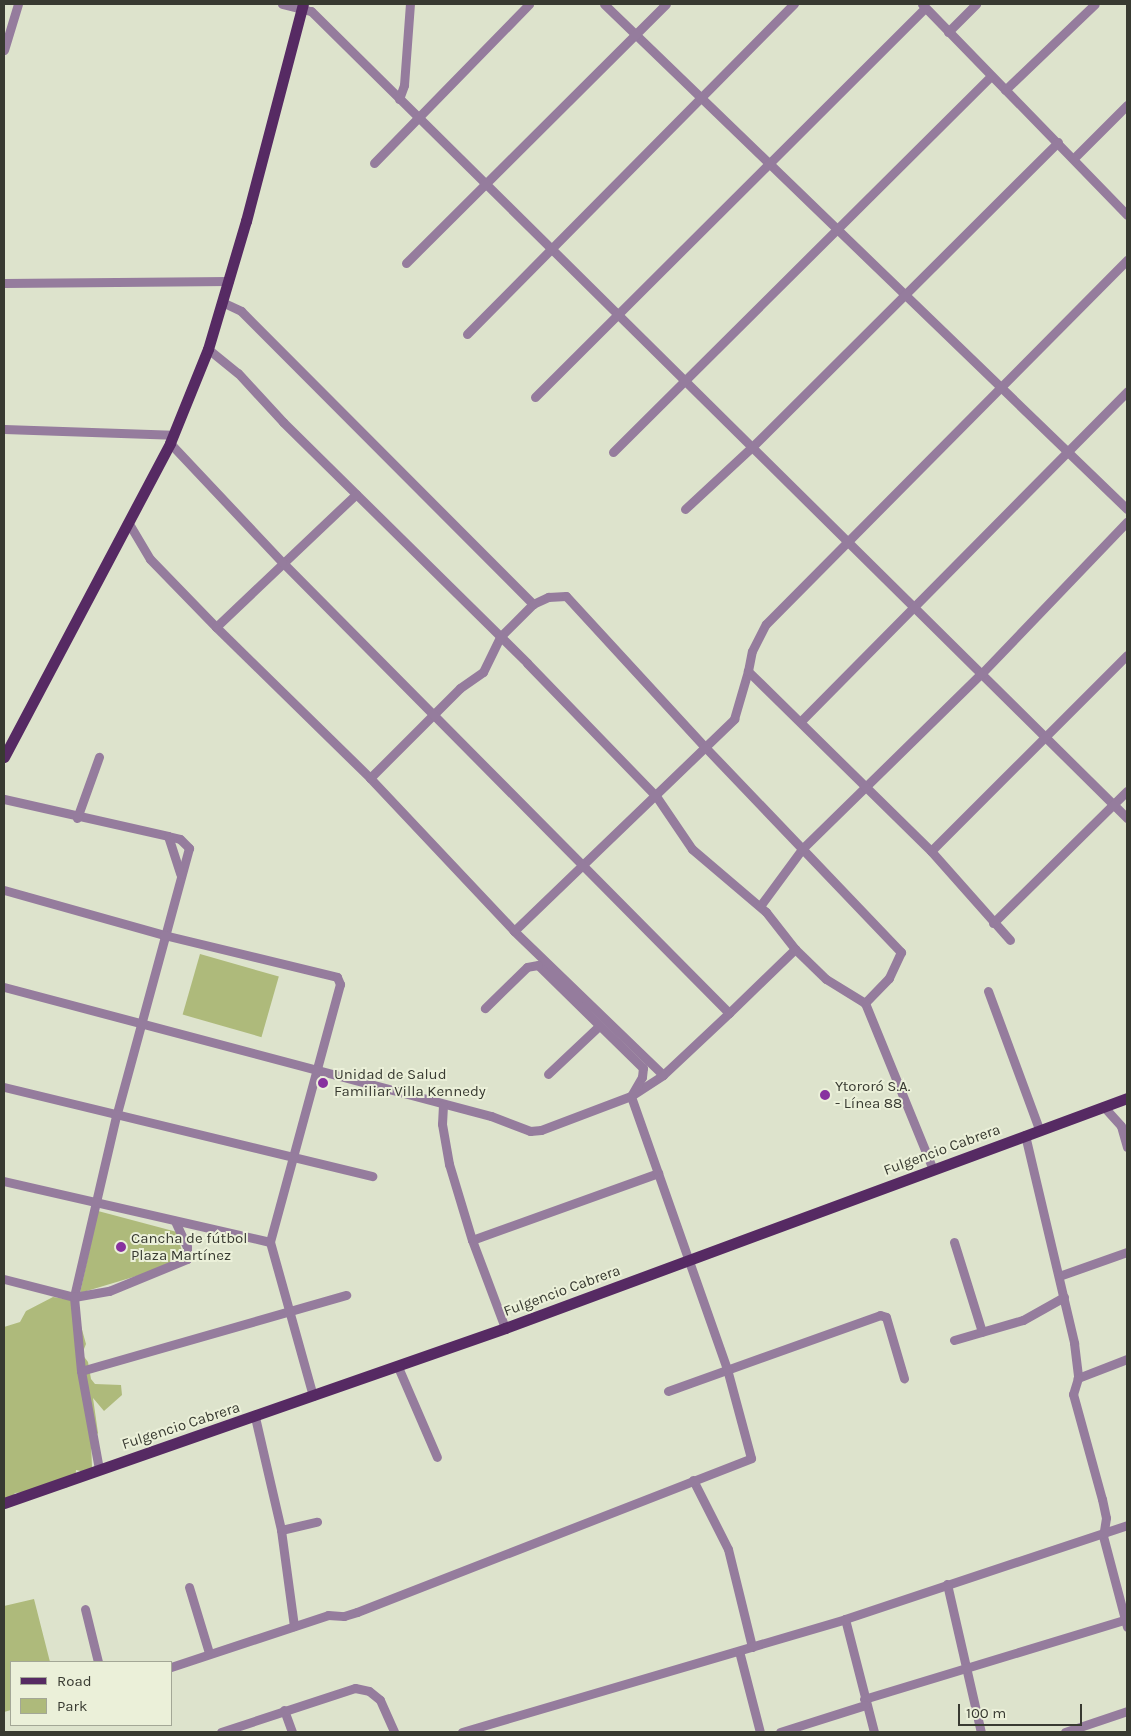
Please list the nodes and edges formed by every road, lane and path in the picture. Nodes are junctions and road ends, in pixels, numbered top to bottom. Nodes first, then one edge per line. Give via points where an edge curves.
1 (18, 4) edge
2 (282, 4) edge
3 (410, 4) edge
4 (530, 4) edge
5 (604, 4) edge
6 (666, 4) edge
7 (794, 4) edge
8 (976, 4) edge
9 (1095, 4) edge
10 (303, 5) edge
11 (923, 6) edge
12 (948, 32) junction
13 (636, 33) junction
14 (4, 47) edge
15 (991, 76) junction
16 (1005, 90) junction
17 (701, 97) junction
18 (399, 100) junction
19 (1127, 105) edge
20 (418, 117) junction
21 (1058, 142) junction
22 (1074, 158) junction
23 (374, 163) dead end
24 (768, 163) junction
25 (485, 183) junction
26 (1127, 215) edge
27 (834, 229) junction
28 (551, 251) junction
29 (1127, 260) edge
30 (406, 263) dead end
31 (228, 281) junction
32 (4, 283) edge
33 (902, 294) junction
34 (222, 302) junction
35 (617, 315) junction
36 (467, 334) dead end
37 (208, 350) junction
38 (684, 382) junction
39 (999, 387) junction
40 (1127, 391) edge
41 (535, 397) dead end
42 (4, 429) edge
43 (171, 439) junction
44 (752, 447) junction
45 (1067, 451) junction
46 (613, 452) dead end
47 (356, 494) junction
48 (685, 509) dead end
49 (1127, 509) edge
50 (128, 522) junction
51 (1127, 522) edge
52 (847, 541) junction
53 (282, 562) junction
54 (533, 604) junction
55 (913, 607) junction
56 (216, 627) junction
57 (500, 637) junction
58 (1127, 655) edge
59 (748, 671) junction
60 (981, 674) junction
61 (433, 715) junction
62 (801, 721) junction
63 (1046, 737) junction
64 (705, 747) junction
65 (4, 757) edge
66 (99, 757) dead end
67 (370, 778) junction
68 (866, 788) junction
69 (1127, 791) edge
70 (656, 796) junction
71 (4, 799) edge
72 (1115, 804) junction
73 (77, 818) junction
74 (1127, 818) edge
75 (168, 836) junction
76 (802, 849) junction
77 (931, 851) junction
78 (584, 866) junction
79 (180, 874) junction
80 (4, 890) edge
81 (760, 906) junction
82 (992, 922) junction
83 (514, 931) junction
84 (164, 935) junction
85 (1010, 940) dead end
86 (795, 950) junction
87 (4, 987) edge
88 (988, 991) dead end
89 (865, 1003) junction
90 (486, 1008) dead end
91 (729, 1012) junction
92 (140, 1024) junction
93 (599, 1026) junction
94 (315, 1071) junction
95 (548, 1074) dead end
96 (663, 1075) junction
97 (4, 1087) edge
98 (632, 1096) junction
99 (1127, 1098) edge
100 (443, 1105) junction
101 (1104, 1107) junction
102 (116, 1116) junction
103 (1040, 1129) junction
104 (1025, 1135) junction
105 (1127, 1148) edge
106 (295, 1159) junction
107 (933, 1170) junction
108 (658, 1173) junction
109 (372, 1176) dead end
110 (4, 1181) edge
111 (93, 1204) junction
112 (175, 1221) junction
113 (472, 1240) junction
114 (270, 1242) junction
115 (954, 1242) dead end
116 (1127, 1252) edge
117 (688, 1262) junction
118 (1059, 1276) junction
119 (4, 1279) edge
120 (346, 1295) dead end
121 (74, 1297) junction
122 (1064, 1297) junction
123 (287, 1311) junction
124 (505, 1328) junction
125 (982, 1332) junction
126 (954, 1340) dead end
127 (1127, 1359) edge
128 (398, 1367) junction
129 (727, 1369) junction
130 (81, 1371) junction
131 (904, 1378) dead end
132 (1078, 1378) junction
133 (668, 1391) dead end
134 (312, 1396) junction
135 (255, 1417) junction
136 (437, 1458) dead end
137 (99, 1469) junction
138 (693, 1480) junction
139 (4, 1503) edge
140 (316, 1522) dead end
141 (1127, 1526) edge
142 (281, 1530) junction
143 (1104, 1536) junction
144 (947, 1584) junction
145 (189, 1587) dead end
146 (85, 1609) dead end
147 (845, 1618) junction
148 (1127, 1622) edge
149 (294, 1626) junction
150 (752, 1646) junction
151 (739, 1651) junction
152 (209, 1653) junction
153 (98, 1661) edge
154 (172, 1667) edge
155 (966, 1669) junction
156 (865, 1702) junction
157 (284, 1710) junction
158 (1127, 1711) edge
159 (221, 1732) edge
160 (292, 1732) edge
161 (394, 1732) edge
162 (462, 1732) edge
163 (760, 1732) edge
164 (780, 1732) edge
165 (874, 1732) edge
166 (981, 1732) edge
167 (1065, 1732) edge

1 - 14 street
2 - 10 street
3 - 18 street via 404,85
4 - 20 street
5 - 13 street
6 - 13 street
7 - 17 street
8 - 12 street
9 - 16 street
10 - 18 street
10 - 31 main road
11 - 12 street
11 - 24 street
12 - 15 street
13 - 17 street
13 - 25 street
15 - 16 street
15 - 27 street
16 - 21 street
17 - 24 street
17 - 28 street
18 - 20 street
19 - 22 street
20 - 23 street
20 - 25 street
21 - 22 street
21 - 33 street
22 - 26 street
24 - 27 street
24 - 35 street
25 - 28 street
25 - 30 street
27 - 33 street
27 - 38 street
28 - 35 street
28 - 36 street
29 - 39 street
31 - 32 street
31 - 34 main road
33 - 39 street
33 - 44 street
34 - 37 main road
34 - 54 street via 241,311
35 - 38 street
35 - 41 street
37 - 43 main road
37 - 47 street via 238,373
38 - 44 street
38 - 46 street
39 - 45 street
39 - 52 street
40 - 45 street
42 - 43 street
43 - 50 main road
43 - 53 street
44 - 48 street
44 - 52 street
45 - 49 street
45 - 55 street
47 - 53 street
47 - 57 street
50 - 56 street via 150,559
50 - 65 main road
51 - 60 street
52 - 55 street
52 - 59 street via 766,624 752,651
53 - 56 street
53 - 61 street
54 - 57 street
54 - 64 street via 548,597 566,596
55 - 60 street
55 - 62 street
56 - 67 street
57 - 61 street via 483,672 460,688
57 - 70 street
58 - 63 street
59 - 62 street
59 - 64 street via 734,719
60 - 63 street
60 - 68 street
61 - 67 street
61 - 78 street
62 - 68 street
63 - 72 street
63 - 77 street
64 - 70 street
64 - 76 street
66 - 73 street
67 - 83 street
68 - 76 street
68 - 77 street
69 - 72 street
70 - 78 street
70 - 81 street via 692,849
71 - 73 street
72 - 74 street
72 - 82 street
73 - 75 street
75 - 79 street
75 - 79 street via 180,839 189,848 189,856
76 - 81 street
76 - 89 street via 902,952 889,978
77 - 82 street
78 - 83 street
78 - 91 street
79 - 84 street
80 - 84 street
81 - 86 street
82 - 85 street
83 - 96 street
84 - 92 street
84 - 94 street via 337,977 340,984
86 - 89 street via 826,979
86 - 91 street
87 - 92 street
88 - 103 street
89 - 107 street
90 - 93 street via 521,972 536,964
91 - 96 street
92 - 94 street
92 - 102 street
93 - 95 street
93 - 98 street via 644,1070
94 - 100 street
94 - 106 street
96 - 98 street
97 - 102 street
98 - 100 street via 541,1130 530,1131 491,1116
98 - 108 street
99 - 101 main road, Fulgencio Cabrera
100 - 113 street via 442,1124 449,1164
101 - 103 main road, Fulgencio Cabrera
101 - 105 street via 1121,1126
102 - 106 street
102 - 111 street
103 - 104 main road, Fulgencio Cabrera
104 - 107 main road, Fulgencio Cabrera
104 - 118 street
106 - 109 street
106 - 114 street
107 - 117 main road, Fulgencio Cabrera
108 - 113 street
108 - 117 street
110 - 111 street
111 - 112 street
111 - 121 street
112 - 114 street
112 - 121 street via 187,1247 187,1259 109,1291
113 - 124 street
114 - 123 street
115 - 125 street
116 - 118 street
117 - 124 main road, Fulgencio Cabrera
117 - 129 street
118 - 122 street
119 - 121 street
120 - 123 street
121 - 130 street
122 - 125 street via 1023,1320
122 - 132 street
123 - 130 street
123 - 134 street
124 - 128 main road, Fulgencio Cabrera
125 - 126 street
127 - 132 street
128 - 134 main road, Fulgencio Cabrera
128 - 136 street
129 - 131 street via 883,1315
129 - 133 street
129 - 138 street via 751,1458
130 - 137 street
132 - 143 street via 1073,1394 1102,1499 1106,1518
134 - 135 main road, Fulgencio Cabrera
135 - 137 main road, Fulgencio Cabrera
135 - 142 street
137 - 139 main road, Fulgencio Cabrera
138 - 149 street via 357,1612 344,1616 328,1615
138 - 150 street via 728,1549
140 - 142 street
141 - 143 street
142 - 149 street
143 - 144 street
143 - 148 street
144 - 147 street
144 - 155 street
145 - 152 street
146 - 153 street
147 - 150 street
147 - 156 street
148 - 155 street
149 - 152 street
150 - 151 street
151 - 162 street
151 - 163 street
152 - 154 street
155 - 156 street
155 - 166 street
156 - 164 street
156 - 165 street
157 - 159 street
157 - 160 street
157 - 161 street via 354,1688 369,1690 380,1700
158 - 167 street

